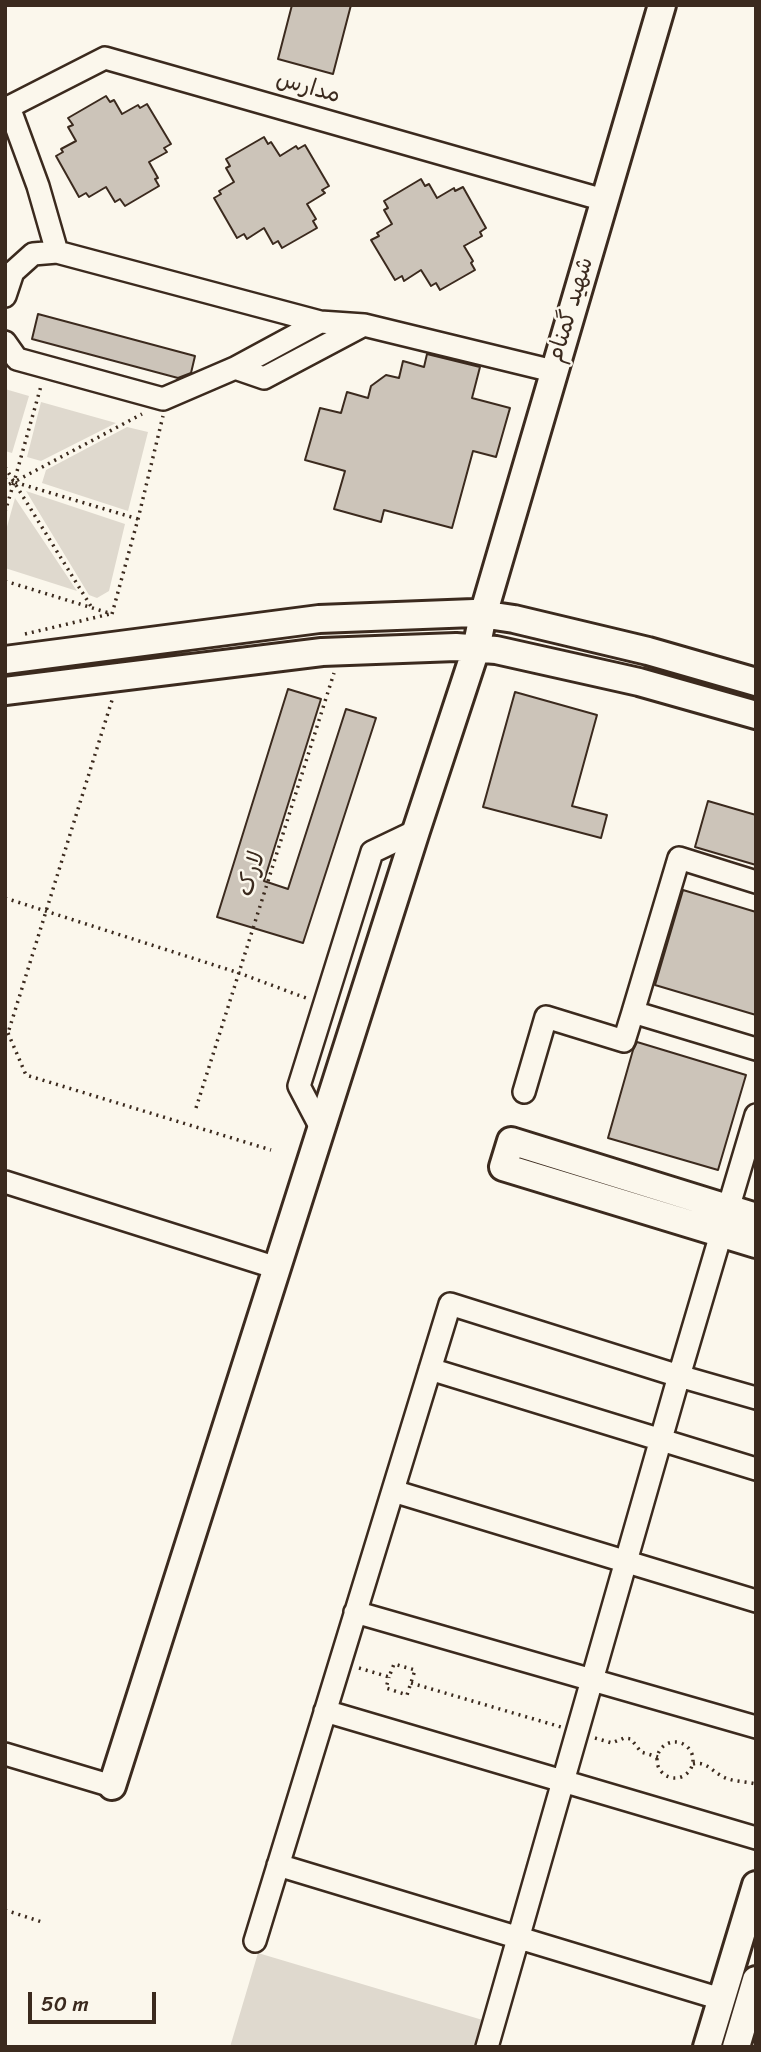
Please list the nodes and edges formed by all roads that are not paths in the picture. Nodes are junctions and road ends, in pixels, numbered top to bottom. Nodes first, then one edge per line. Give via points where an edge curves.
1 (662, 5) edge
2 (7, 108) edge
3 (604, 200) junction
4 (57, 252) junction
5 (5, 296) edge
6 (320, 322) junction
7 (363, 325) junction
8 (5, 342) edge
9 (235, 368) junction
10 (553, 371) junction
11 (483, 615) junction
12 (476, 649) junction
13 (5, 660) edge
14 (756, 682) edge
15 (5, 691) edge
16 (756, 715) edge
17 (416, 831) junction
18 (756, 882) edge
19 (633, 1012) junction
20 (756, 1049) edge
21 (524, 1092) dead end
22 (756, 1115) edge
23 (321, 1128) junction
24 (5, 1182) edge
25 (756, 1217) edge
26 (725, 1221) junction
27 (756, 1244) edge
28 (276, 1268) junction
29 (430, 1369) junction
30 (679, 1376) junction
31 (756, 1398) edge
32 (661, 1440) junction
33 (756, 1469) edge
34 (393, 1491) junction
35 (626, 1562) junction
36 (756, 1601) edge
37 (355, 1612) junction
38 (592, 1680) junction
39 (325, 1711) junction
40 (756, 1727) edge
41 (5, 1754) edge
42 (564, 1781) junction
43 (112, 1786) joint
44 (756, 1838) edge
45 (278, 1865) junction
46 (756, 1885) edge
47 (519, 1938) junction
48 (255, 1941) dead end
49 (756, 1980) edge
50 (722, 1999) junction
51 (752, 2008) edge
52 (487, 2047) edge
53 (707, 2047) edge
54 (736, 2047) edge

1 - 3 street, شهید گمنام
2 - 3 street, مدارس via 105,58
2 - 4 street via 38,186
3 - 10 street, شهید گمنام
4 - 5 street via 33,254 13,272
4 - 6 street
6 - 7 street
6 - 9 street
7 - 9 street via 264,378
7 - 10 street
8 - 9 street via 17,359 163,409
10 - 11 street, شهید گمنام
11 - 12 street, شهید گمنام
11 - 13 street via 319,619
11 - 14 street via 648,651
12 - 15 street via 322,652
12 - 16 street via 639,681
12 - 17 street, شهید گمنام
17 - 23 street, شهید گمنام
17 - 23 street via 372,852 299,1086
18 - 19 street via 679,858
19 - 20 street
19 - 21 street via 624,1041 546,1017
22 - 26 street
23 - 28 street, شهید گمنام
24 - 28 street
25 - 26 street
26 - 26 street via 511,1141 503,1167
26 - 27 street
26 - 30 street
28 - 43 street, شهید گمنام
29 - 30 street via 450,1304
29 - 32 street
29 - 34 street
30 - 31 street
30 - 32 street
32 - 33 street
32 - 35 street
34 - 35 street
34 - 37 street
35 - 36 street
35 - 38 street
37 - 38 street
37 - 39 street
38 - 40 street
38 - 42 street
39 - 42 street
39 - 45 street
41 - 43 street
42 - 44 street
42 - 47 street
45 - 47 street
45 - 48 street
46 - 50 street
47 - 50 street
47 - 52 street
49 - 51 street
50 - 53 street
51 - 54 street

